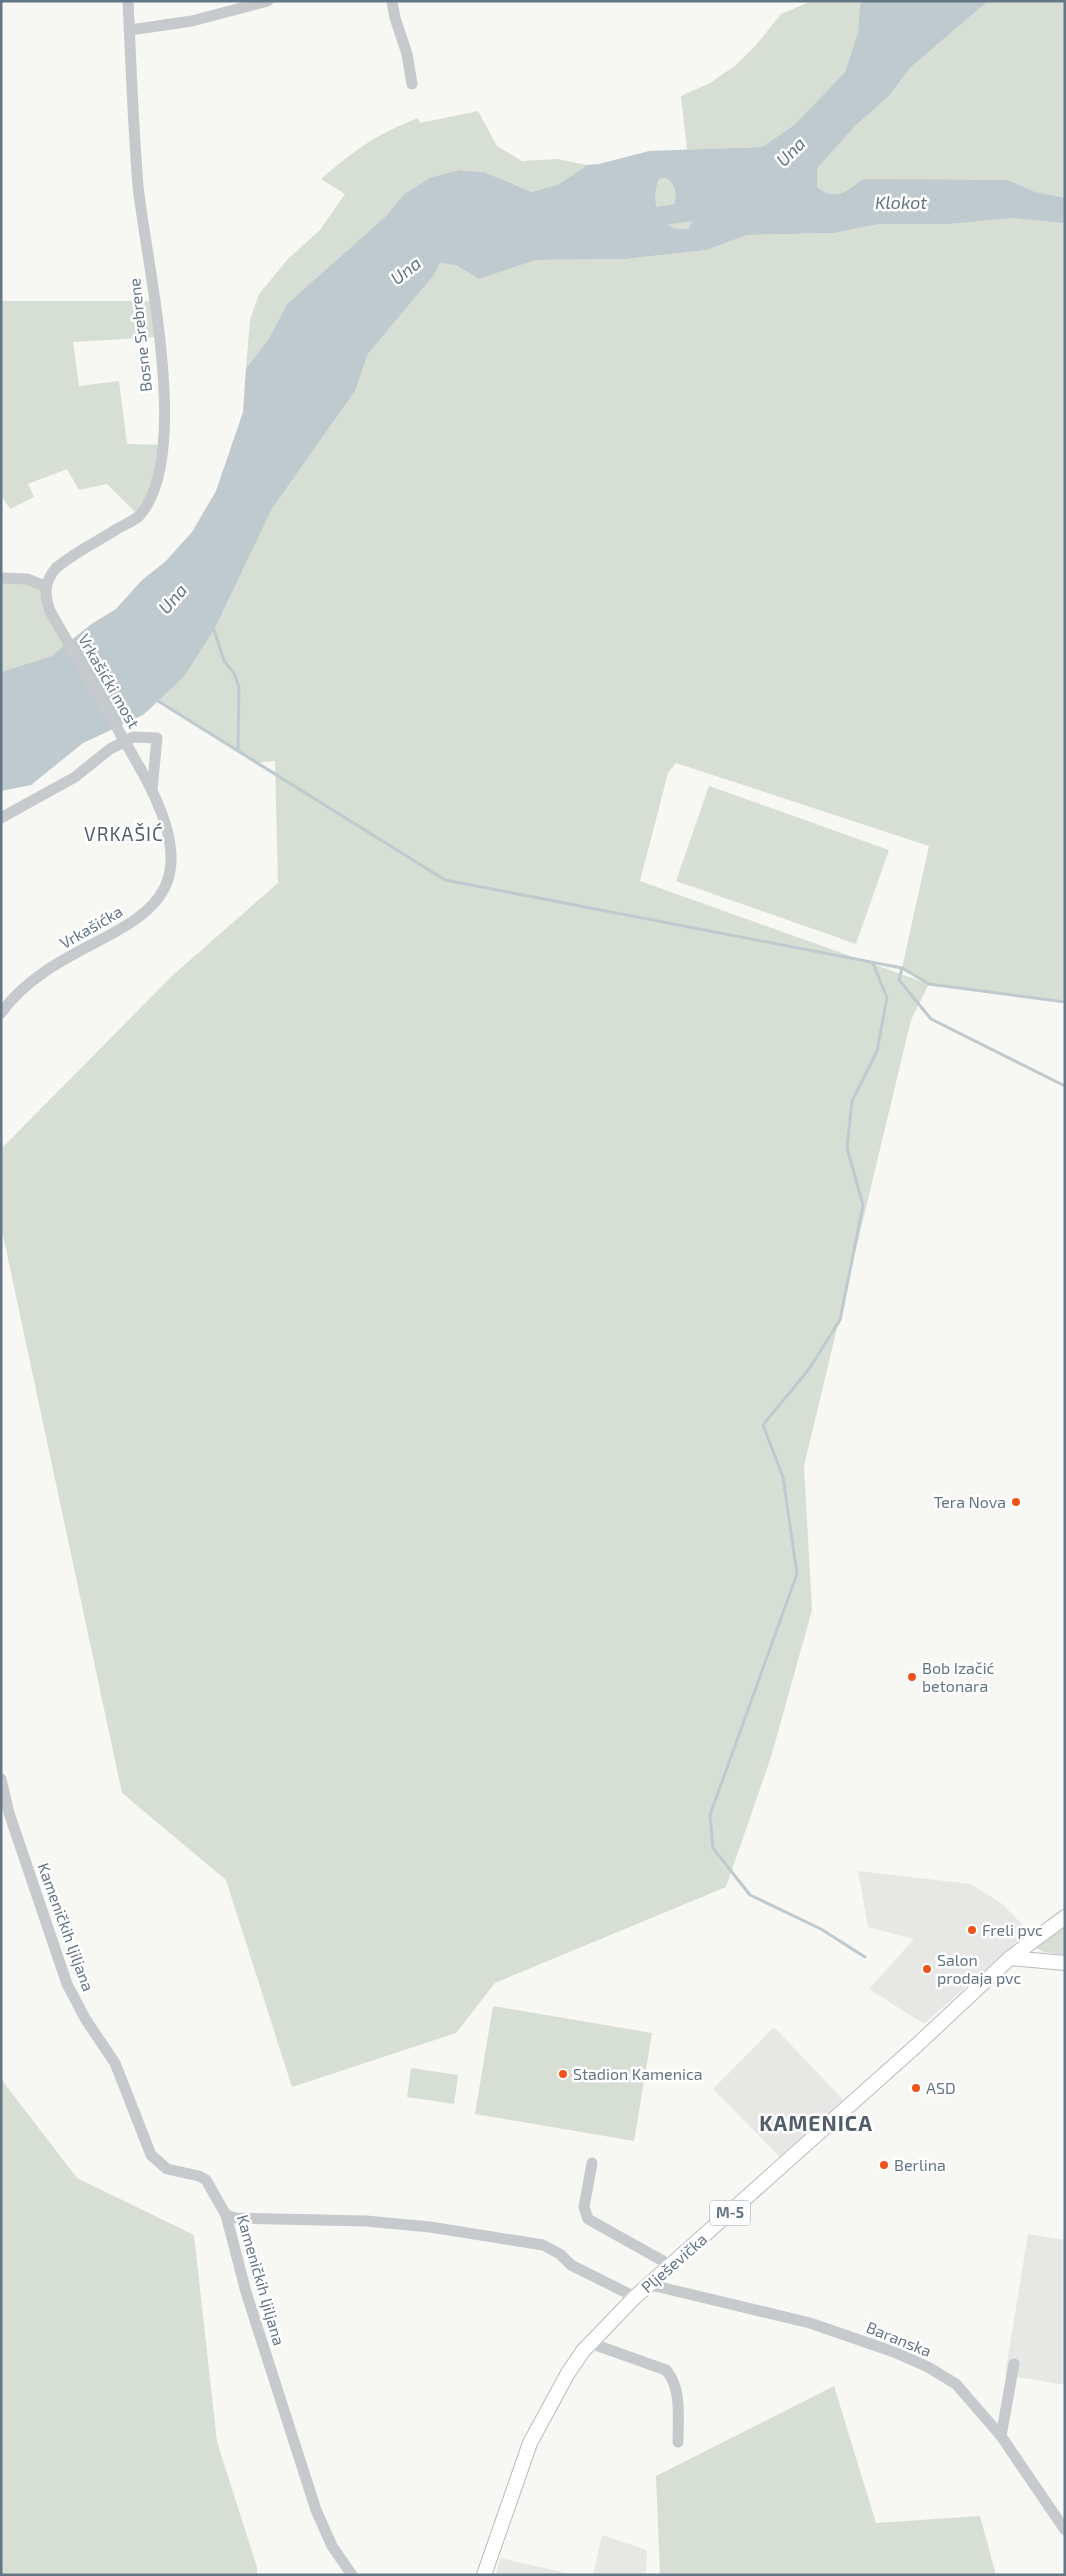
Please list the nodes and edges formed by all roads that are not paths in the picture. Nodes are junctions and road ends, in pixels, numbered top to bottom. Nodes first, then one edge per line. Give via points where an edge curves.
1 (128, 1) edge
2 (268, 1) edge
3 (392, 1) edge
4 (130, 30) junction
5 (412, 84) dead end
6 (1, 578) edge
7 (45, 586) junction
8 (140, 768) joint
9 (152, 790) junction
10 (1, 818) edge
11 (1, 1013) edge
12 (1, 1780) edge
13 (1065, 1917) edge
14 (1010, 1958) junction
15 (1065, 1963) edge
16 (592, 2163) dead end
17 (226, 2214) junction
18 (672, 2266) junction
19 (651, 2285) junction
20 (635, 2297) junction
21 (590, 2343) junction
22 (1014, 2364) dead end
23 (1001, 2436) junction
24 (678, 2442) dead end
25 (1065, 2530) edge
26 (352, 2575) edge
27 (484, 2575) edge

1 - 4 street, Bosne Srebrene
2 - 4 street via 192,21
3 - 5 street
4 - 7 street, Bosne Srebrene via 134,142 163,374 165,436 153,492 139,516 66,559 49,575
6 - 7 street via 27,579
7 - 8 street, Vrkašićki most, bridge via 50,611
8 - 9 street, Vrkašićka
9 - 10 street via 157,738 133,737 110,748 75,777
9 - 11 street, Vrkašićka via 172,853 169,877 159,896 124,929 28,984
12 - 17 street, Kameničkih ljiljana via 66,1984 115,2063 151,2155 167,2169 206,2180
13 - 14 main road, Plješevička / M-5
14 - 15 main road
14 - 18 main road, Plješevička / M-5
16 - 18 street via 584,2207 588,2219
17 - 20 street via 236,2218 366,2221 430,2227 543,2245 572,2265
17 - 26 street, Kameničkih ljiljana via 252,2310 316,2510 332,2546
18 - 19 main road, Plješevička / M-5
19 - 20 main road, Plješevička / M-5
19 - 23 street, Baranska via 810,2323 928,2367 956,2384
20 - 21 main road, Plješevička / M-5
21 - 24 street via 666,2370 676,2387
21 - 27 main road, Plješevička / M-5 via 568,2373 530,2442
22 - 23 street
23 - 25 street, Baranska

